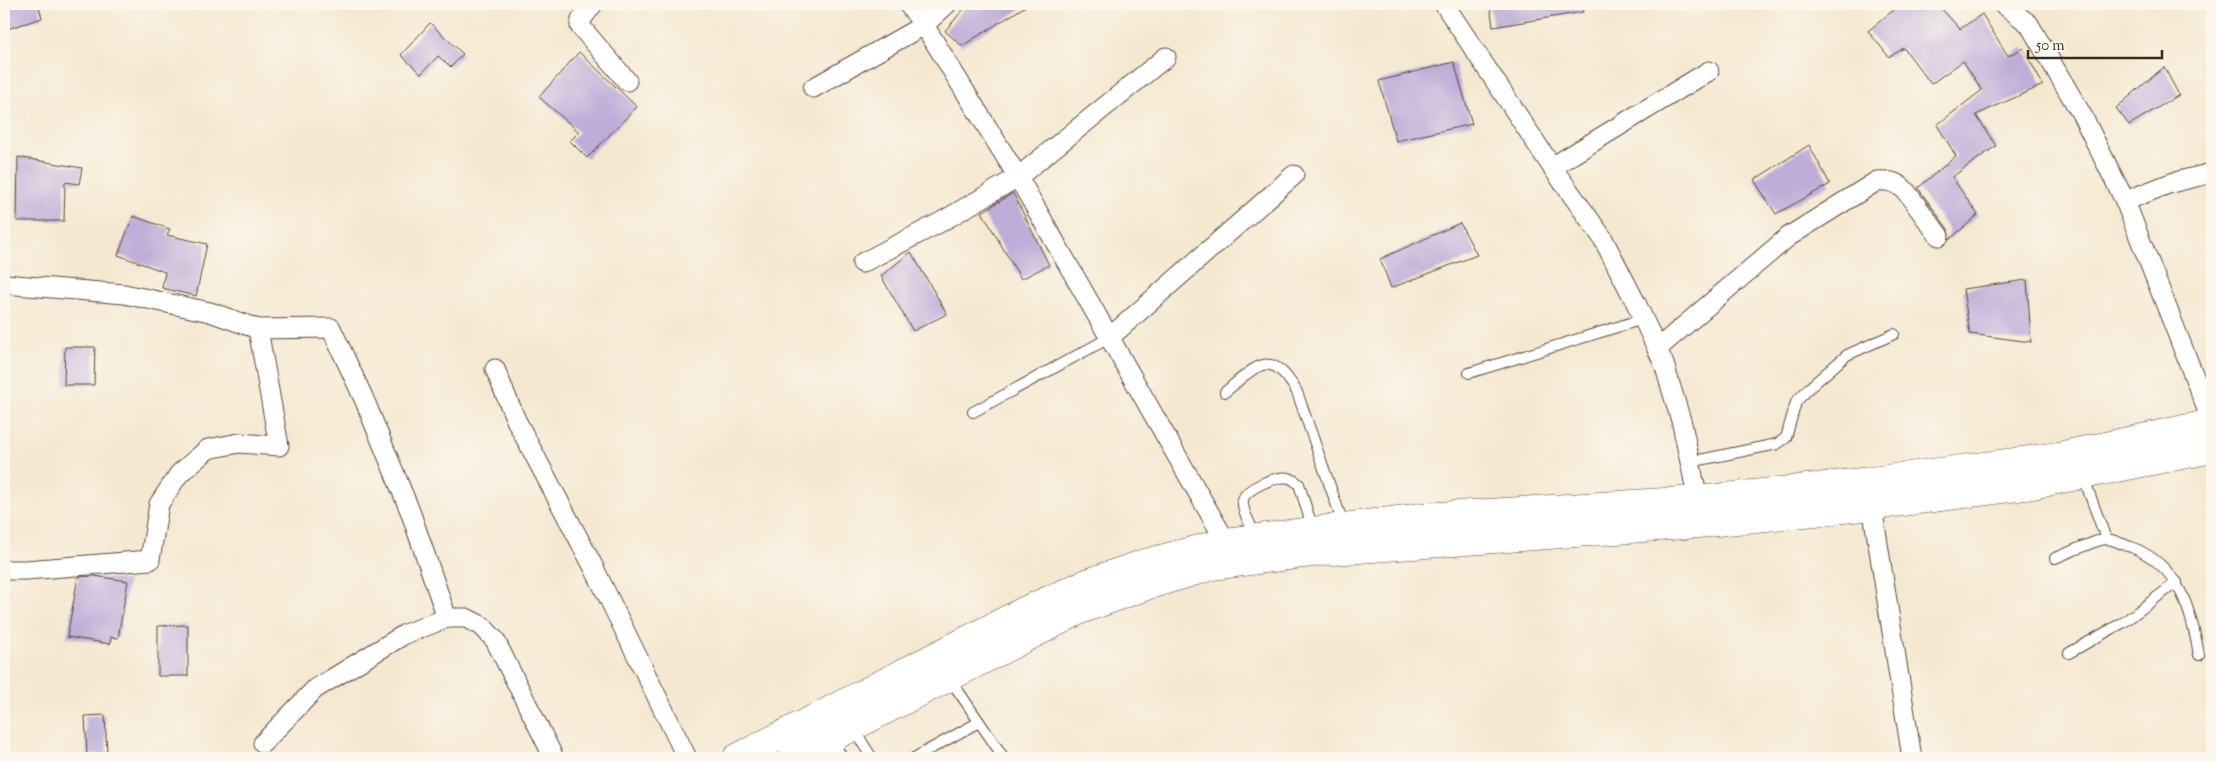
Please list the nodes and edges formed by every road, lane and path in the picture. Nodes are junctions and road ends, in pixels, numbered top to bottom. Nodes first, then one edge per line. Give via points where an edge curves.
1 (593, 4) edge
2 (908, 4) edge
3 (947, 4) edge
4 (1444, 4) edge
5 (2003, 4) edge
6 (924, 25) junction
7 (1166, 57) dead end
8 (1709, 71) dead end
9 (627, 81) dead end
10 (813, 88) dead end
11 (1552, 167) junction
12 (2212, 173) edge
13 (1294, 175) dead end
14 (1018, 177) junction
15 (2125, 201) junction
16 (1939, 236) dead end
17 (862, 263) dead end
18 (4, 284) edge
19 (1643, 319) junction
20 (258, 329) junction
21 (1894, 334) dead end
22 (1110, 338) junction
23 (1657, 349) junction
24 (495, 370) dead end
25 (1469, 373) dead end
26 (1225, 392) dead end
27 (974, 412) dead end
28 (2212, 422) edge
29 (2212, 449) edge
30 (1690, 462) junction
31 (2082, 475) junction
32 (1872, 506) junction
33 (1698, 512) junction
34 (1345, 527) junction
35 (1314, 531) junction
36 (1256, 538) junction
37 (2106, 539) junction
38 (1226, 542) junction
39 (2055, 558) dead end
40 (4, 570) edge
41 (2177, 582) junction
42 (447, 618) junction
43 (2069, 653) dead end
44 (2199, 655) dead end
45 (949, 678) junction
46 (979, 722) junction
47 (852, 727) junction
48 (263, 743) dead end
49 (832, 749) edge
50 (799, 757) edge
51 (554, 758) edge
52 (687, 758) edge
53 (737, 758) edge
54 (872, 758) edge
55 (914, 758) edge
56 (1004, 758) edge
57 (1912, 758) edge

1 - 9 street via 580,26
2 - 6 street
3 - 6 street
4 - 11 street
5 - 15 street via 2029,24 2082,116
6 - 10 street
6 - 14 street
7 - 14 street
8 - 11 street
11 - 19 street via 1602,237
12 - 15 street via 2171,183
13 - 22 street
14 - 17 street
14 - 22 street
15 - 28 street
16 - 23 street via 1905,190 1890,180 1877,181 1788,238
18 - 20 street via 124,294 210,312
19 - 23 street
19 - 25 lane
20 - 40 street via 279,446 239,443 208,449 179,474 159,504 150,560
20 - 42 street via 331,328 410,511
21 - 30 lane via 1847,355 1809,388 1796,402 1786,438 1778,444
22 - 27 lane
22 - 38 street
23 - 30 street via 1682,424
24 - 52 street via 516,420 593,566
26 - 34 lane via 1255,368 1268,364 1284,373 1297,392
28 - 33 main road via 2050,457 1871,481
29 - 31 main road
30 - 33 street
31 - 32 main road via 2032,485
31 - 37 lane
32 - 33 main road
32 - 57 street
33 - 34 main road via 1422,517
33 - 45 main road via 1212,566 1080,610
34 - 35 main road
35 - 36 main road
35 - 36 lane via 1300,484 1281,477 1244,494 1242,503
36 - 38 main road
37 - 39 lane
37 - 41 lane via 2143,552
38 - 53 main road via 1145,563 1087,583 1018,614
41 - 43 lane via 2124,622
41 - 44 lane via 2194,623
42 - 48 street via 405,634 315,689
42 - 51 street via 466,618 482,626 495,640
45 - 46 lane
45 - 47 main road
46 - 55 lane
46 - 56 lane
47 - 49 main road
47 - 54 lane
49 - 50 main road

